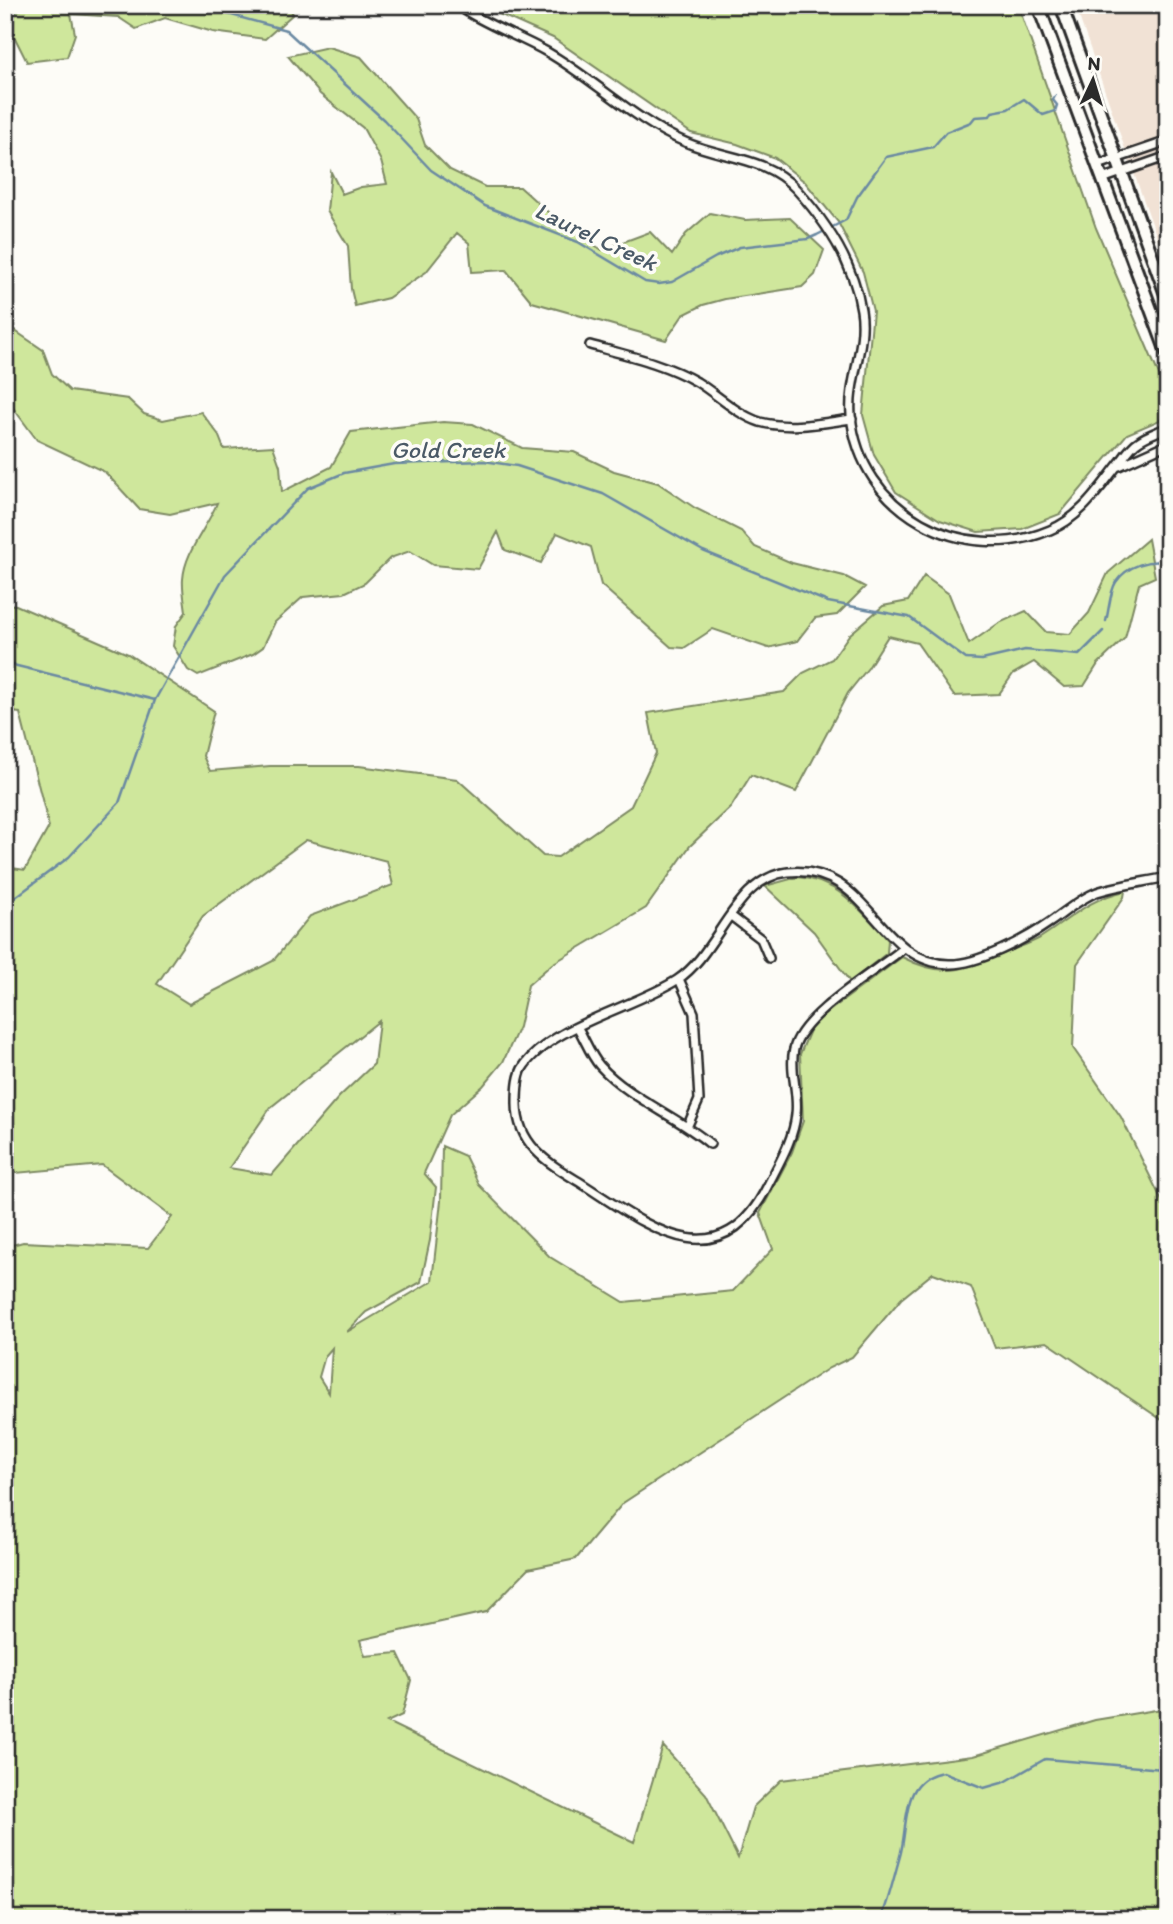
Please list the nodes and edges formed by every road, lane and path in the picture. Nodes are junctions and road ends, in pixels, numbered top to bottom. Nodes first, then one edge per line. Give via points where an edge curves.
1 (457, 5) edge
2 (1038, 5) edge
3 (1061, 5) edge
4 (1168, 141) edge
5 (1168, 156) edge
6 (1117, 159) junction
7 (1098, 165) junction
8 (1122, 172) junction
9 (1102, 179) junction
10 (1168, 300) edge
11 (590, 345) dead end
12 (1168, 355) edge
13 (852, 419) junction
14 (1168, 427) edge
15 (1168, 444) edge
16 (1115, 468) junction
17 (1168, 877) edge
18 (731, 916) junction
19 (904, 948) junction
20 (769, 958) dead end
21 (679, 979) junction
22 (578, 1028) junction
23 (688, 1125) junction
24 (710, 1144) dead end

1 - 13 street via 477,20 547,52 686,143 745,158 795,188 841,249 856,287 862,335 852,380
2 - 7 main road
3 - 6 main road
4 - 6 street
5 - 8 street
6 - 7 street
6 - 8 main road
7 - 9 main road
8 - 9 street
8 - 10 main road
9 - 12 main road
11 - 13 street via 662,365 759,421 791,425
13 - 16 street via 861,456 892,501 915,520 961,540 1011,541 1052,530 1076,516
14 - 16 street via 1137,442
15 - 16 street
17 - 19 street via 1096,893 1022,939 953,965 923,961
18 - 19 street via 765,879 786,872 811,872 839,882 854,894
18 - 20 street via 761,939
18 - 21 street via 706,952
19 - 22 street via 813,1016 794,1048 797,1113 776,1170 748,1218 704,1240 673,1238 648,1226 540,1157 526,1140 517,1116 521,1071 541,1047
21 - 22 street
21 - 23 street via 694,1013 699,1100
22 - 23 street via 598,1065
23 - 24 street

